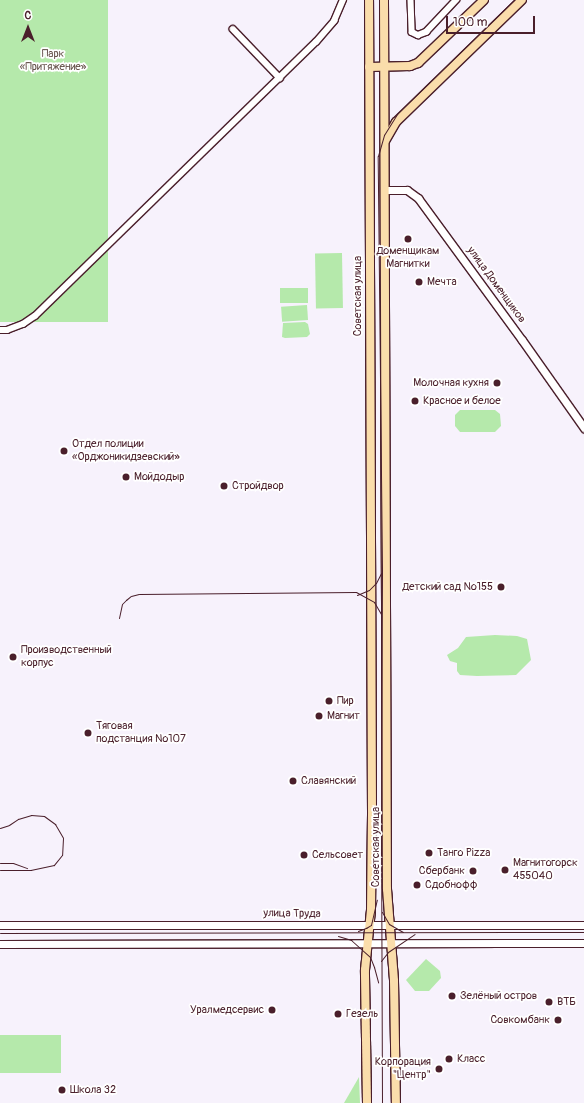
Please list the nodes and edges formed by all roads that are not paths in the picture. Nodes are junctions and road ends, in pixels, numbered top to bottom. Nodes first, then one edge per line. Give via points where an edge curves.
1 (343, 0) edge
2 (369, 0) edge
3 (384, 0) edge
4 (411, 0) edge
5 (456, 0) edge
6 (484, 0) edge
7 (522, 0) edge
8 (233, 29) dead end
9 (369, 67) junction
10 (385, 67) junction
11 (280, 78) junction
12 (384, 142) junction
13 (370, 190) junction
14 (384, 190) junction
15 (0, 330) edge
16 (584, 428) edge
17 (371, 592) junction
18 (386, 592) junction
19 (0, 925) edge
20 (370, 925) junction
21 (390, 925) junction
22 (584, 925) edge
23 (368, 943) junction
24 (392, 943) junction
25 (584, 943) edge
26 (0, 944) edge
27 (367, 1103) edge
28 (396, 1103) edge

1 - 11 street via 334,21
2 - 9 main road, Советская улица
3 - 10 main road, Советская улица
4 - 5 street via 412,32 418,35 426,32
6 - 10 main road via 423,60 410,66
7 - 12 main road via 396,122
8 - 11 street
9 - 10 main road
9 - 13 main road, Советская улица
10 - 12 main road, Советская улица
11 - 15 street via 35,316 24,324
12 - 14 main road, Советская улица
13 - 14 main road, улица Доменщиков
13 - 17 main road, Советская улица
14 - 16 main road, улица Доменщиков via 407,190 418,198
14 - 18 main road, Советская улица
17 - 18 main road
17 - 20 main road, Советская улица
18 - 21 main road, Советская улица via 387,889
19 - 20 main road, улица Труда
20 - 21 main road, улица Труда
20 - 23 main road, Советская улица
21 - 22 main road, улица Труда
21 - 24 main road, Советская улица
23 - 24 main road
23 - 26 main road
23 - 27 main road, Советская улица via 365,976
24 - 25 main road
24 - 28 main road, Советская улица

